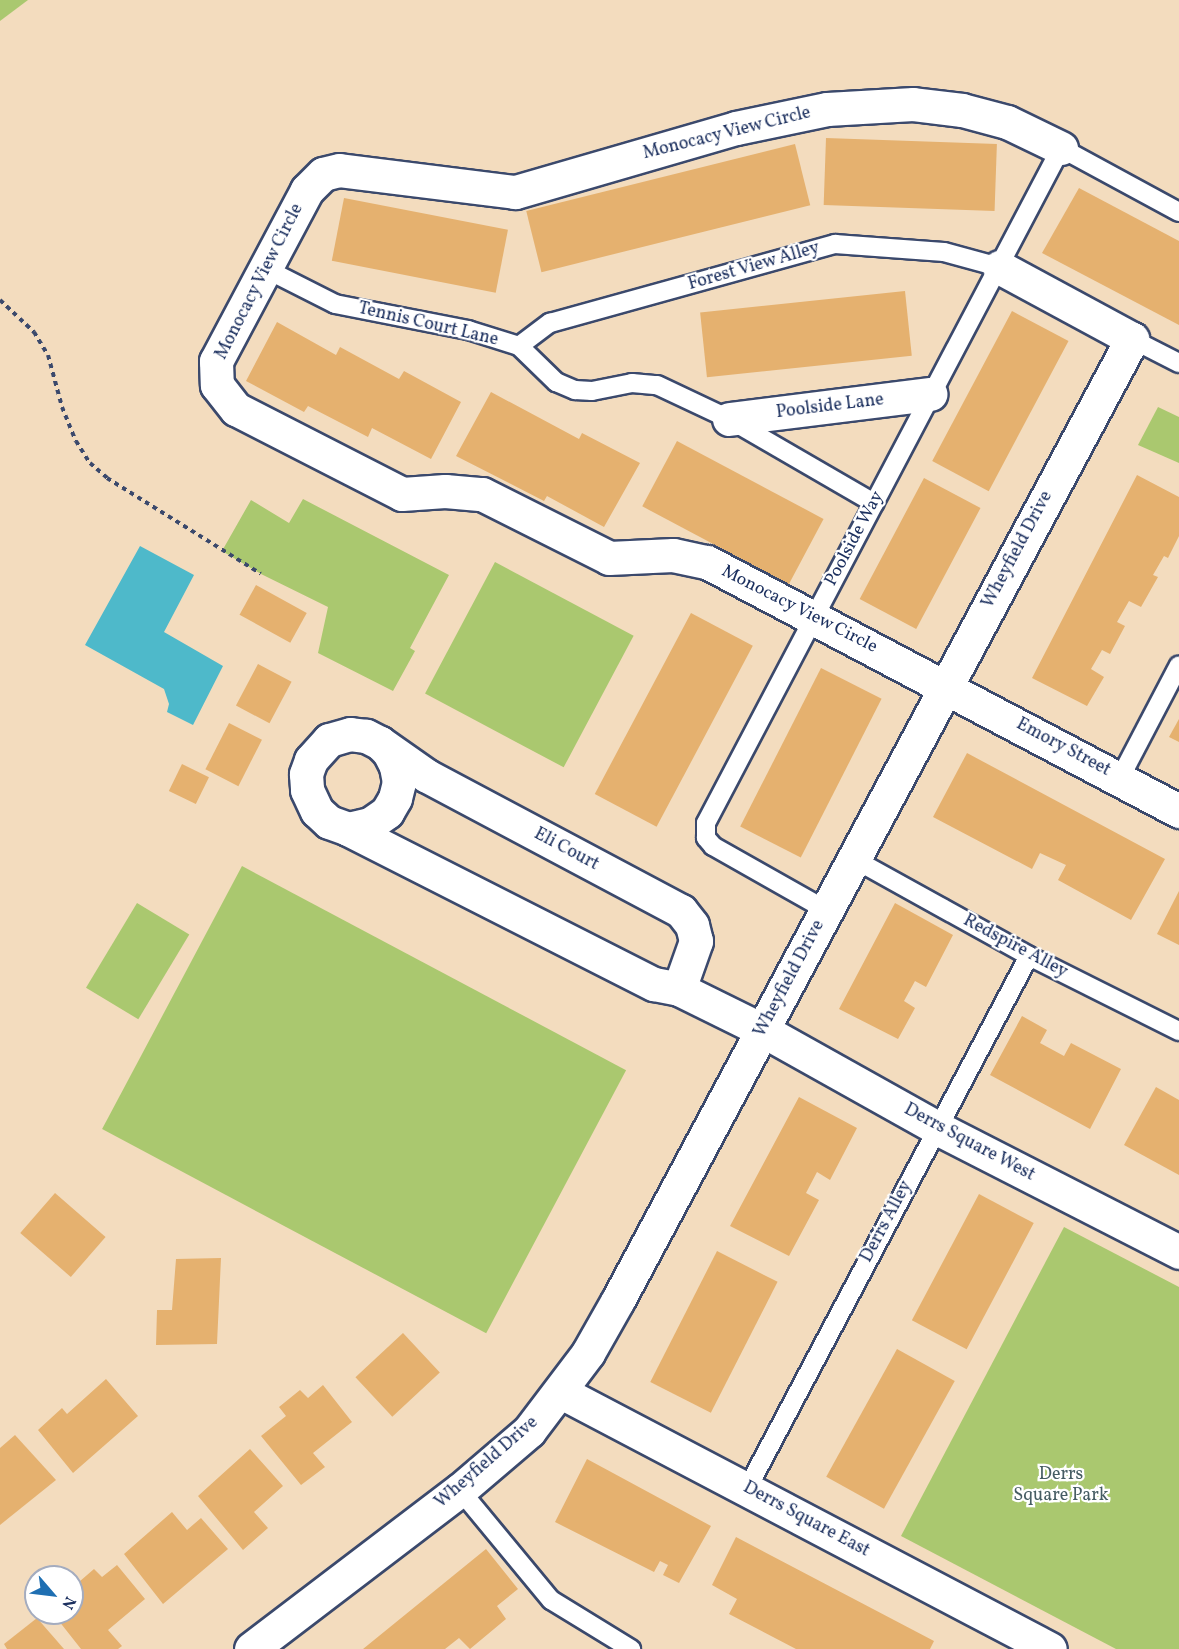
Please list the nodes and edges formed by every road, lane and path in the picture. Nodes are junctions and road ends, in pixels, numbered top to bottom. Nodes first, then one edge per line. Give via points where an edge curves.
1 (1061, 148) junction
2 (1179, 212) edge
3 (999, 267) junction
4 (266, 269) junction
5 (0, 300) edge
6 (1132, 339) junction
7 (519, 346) junction
8 (1179, 363) edge
9 (930, 394) junction
10 (729, 419) junction
11 (874, 503) junction
12 (261, 574) dead end
13 (814, 618) junction
14 (1179, 665) edge
15 (946, 686) junction
16 (380, 743) junction
17 (1120, 778) junction
18 (1179, 811) edge
19 (348, 830) junction
20 (854, 859) junction
21 (826, 910) junction
22 (1029, 956) junction
23 (679, 990) junction
24 (762, 1030) junction
25 (1179, 1031) edge
26 (938, 1128) junction
27 (1179, 1252) edge
28 (561, 1392) junction
29 (747, 1489) junction
30 (460, 1490) junction
31 (602, 1642) edge
32 (260, 1646) edge
33 (631, 1649) edge
34 (1050, 1649) edge

1 - 2 lane
1 - 3 lane, Poolside Way
1 - 4 street, Monocacy View Circle via 1007,122 962,110 914,104 827,110 736,128 515,192 339,170 323,174 307,190
3 - 6 street
3 - 7 lane, Forest View Alley via 944,252 836,244 550,323
3 - 9 lane, Poolside Way
4 - 7 lane, Tennis Court Lane via 335,304 468,330
4 - 13 street, Monocacy View Circle via 216,361 217,385 236,409 402,494 445,491 482,495 609,558 673,555 707,562
5 - 12 path via 34,332 48,355 62,407 90,463 107,478
6 - 8 lane
6 - 15 street, Wheyfield Drive
7 - 10 lane, Tennis Court Lane via 556,382 575,390 592,391 632,383 657,385
9 - 10 street, Poolside Lane
9 - 11 lane, Poolside Way
10 - 11 lane, Tennis Court Lane
11 - 13 lane, Poolside Way
13 - 15 street, Monocacy View Circle
13 - 21 lane, Poolside Way via 706,823 706,838 713,846
14 - 17 lane
15 - 17 street, Emory Street
15 - 20 street, Wheyfield Drive
16 - 19 street via 396,766 399,782 395,798 387,812 370,824
16 - 19 street, Eli Court via 350,734 329,740 311,760 306,774 307,790 317,812
16 - 23 street, Eli Court via 427,776 681,911 692,925 696,941
17 - 18 street, Emory Street
19 - 23 street, Eli Court via 654,984
20 - 21 street, Wheyfield Drive
20 - 22 lane, Redspire Alley
21 - 24 street, Wheyfield Drive
22 - 25 lane, Redspire Alley
22 - 26 lane, Derrs Alley
23 - 24 street, Eli Court
24 - 26 street, Derrs Square West
24 - 28 street, Wheyfield Drive via 618,1300
26 - 27 street, Derrs Square West
26 - 29 lane, Derrs Alley
28 - 29 street, Derrs Square East
28 - 30 street, Wheyfield Drive via 529,1431
29 - 34 street, Derrs Square East
30 - 31 lane via 552,1600
30 - 32 street, Wheyfield Drive
31 - 33 lane

